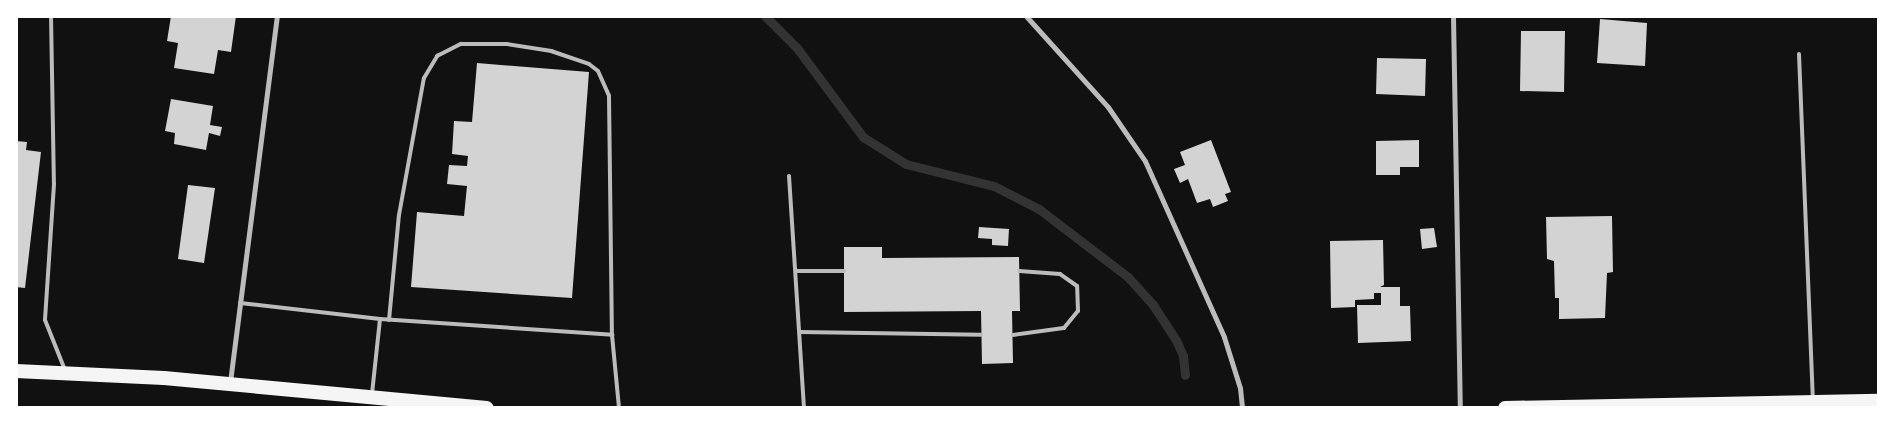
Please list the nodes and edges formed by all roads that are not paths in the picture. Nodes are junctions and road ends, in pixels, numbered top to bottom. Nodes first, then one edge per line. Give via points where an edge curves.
1 (51, 16) edge
2 (277, 16) edge
3 (1026, 16) edge
4 (1453, 16) edge
5 (1799, 54) dead end
6 (789, 176) dead end
7 (1019, 271) dead end
8 (796, 272) junction
9 (844, 272) dead end
10 (239, 303) junction
11 (380, 319) junction
12 (389, 320) junction
13 (800, 332) junction
14 (612, 335) junction
15 (982, 335) dead end
16 (1013, 335) dead end
17 (16, 371) edge
18 (66, 372) junction
19 (230, 383) junction
20 (372, 398) junction
21 (1879, 401) edge
22 (1813, 402) junction
23 (487, 408) edge
24 (619, 408) edge
25 (804, 408) edge
26 (1242, 408) edge
27 (1460, 408) edge
28 (1505, 408) edge

1 - 18 lane via 54,184 45,320
2 - 10 street
3 - 26 street via 1108,106 1145,161 1224,337 1240,388
4 - 27 street
5 - 22 lane
6 - 8 lane
7 - 16 lane via 1060,274 1077,286 1078,311 1064,328
8 - 9 lane
8 - 13 lane
10 - 11 lane
10 - 19 street
11 - 12 lane
11 - 20 lane
12 - 14 lane
12 - 14 lane via 399,215 424,78 437,56 461,44 507,44 551,51 589,64 598,71 609,96
13 - 15 lane
13 - 25 lane
14 - 24 lane
17 - 18 highway
18 - 19 highway
19 - 20 highway
20 - 23 highway
21 - 22 highway
22 - 28 highway

